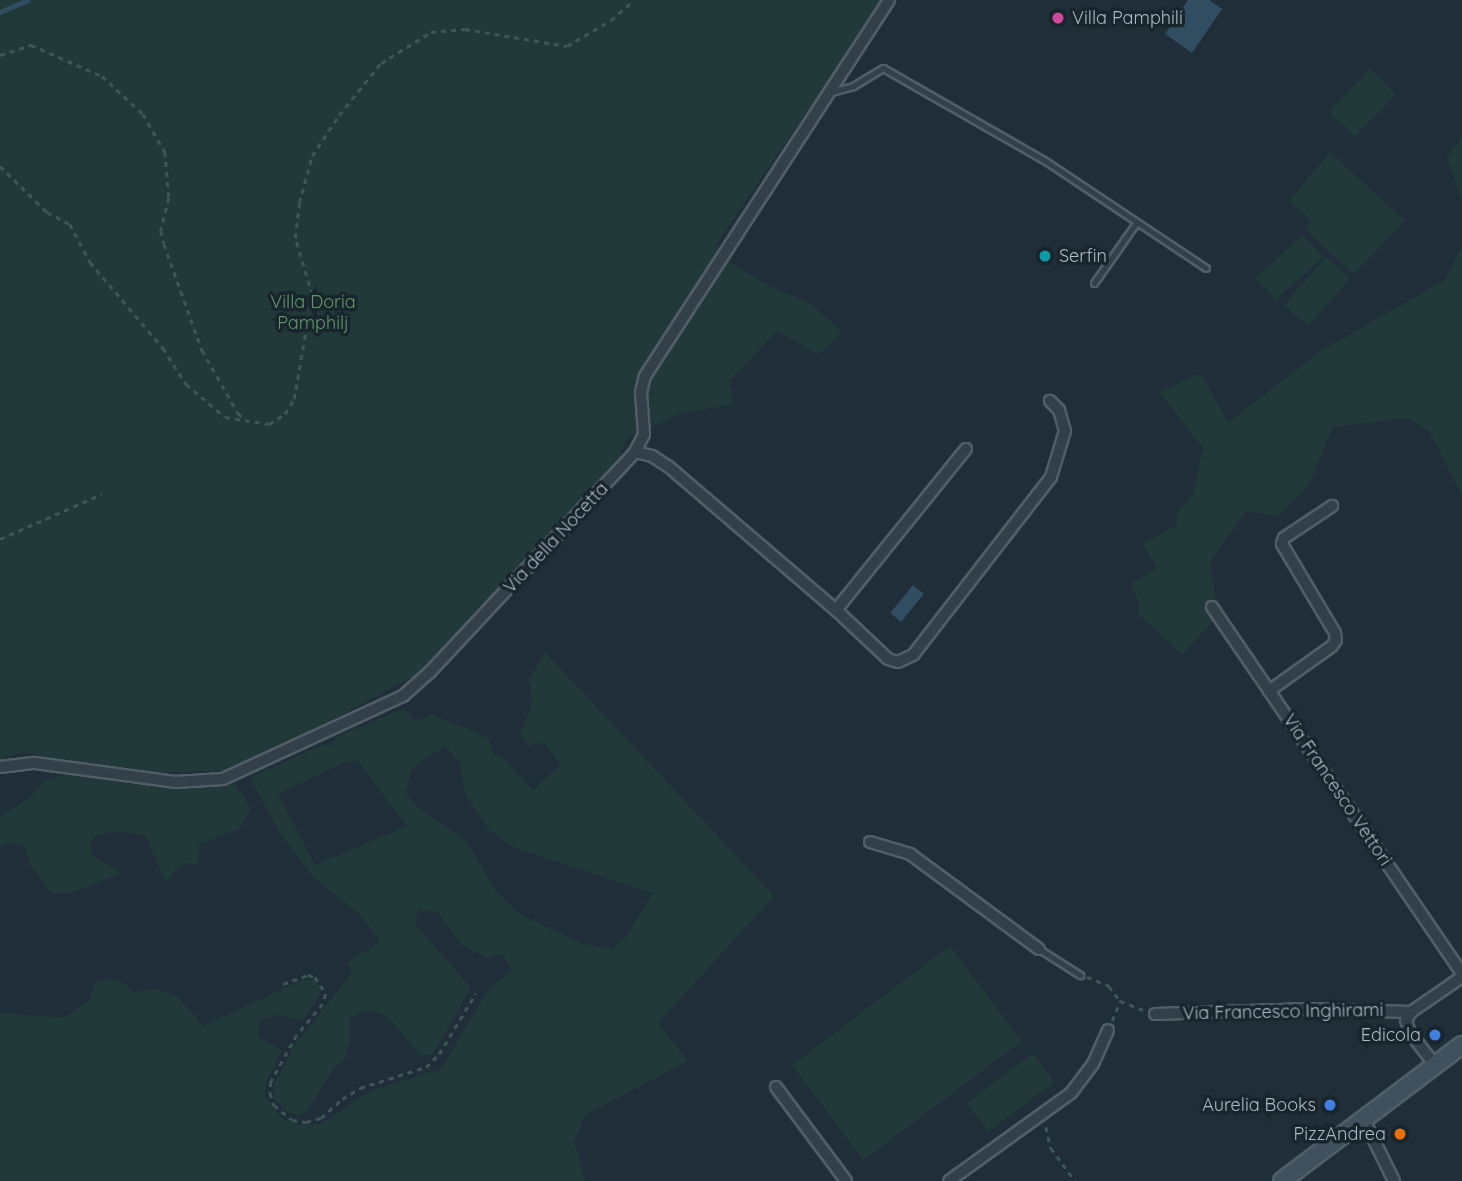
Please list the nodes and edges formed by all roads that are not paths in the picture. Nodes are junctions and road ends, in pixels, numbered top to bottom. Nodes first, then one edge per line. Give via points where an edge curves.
1 (889, 0) edge
2 (826, 94) junction
3 (1136, 223) junction
4 (1206, 268) dead end
5 (1094, 284) dead end
6 (1051, 401) dead end
7 (966, 449) dead end
8 (635, 452) junction
9 (1332, 506) dead end
10 (1212, 607) dead end
11 (836, 610) junction
12 (1269, 691) junction
13 (0, 767) edge
14 (870, 842) dead end
15 (1039, 949) joint
16 (1080, 975) road end
17 (1462, 975) edge
18 (1411, 1012) junction
19 (1155, 1014) road end
20 (1108, 1030) road end
21 (1462, 1045) edge
22 (1435, 1065) junction
23 (776, 1087) dead end
24 (1363, 1118) junction
25 (846, 1181) edge
26 (948, 1181) edge
27 (1282, 1181) edge
28 (1394, 1181) edge

1 - 2 street, Via della Nocetta
2 - 3 lane via 853,86 883,68 1047,162
2 - 8 street, Via della Nocetta via 645,376 641,392 644,435
3 - 4 lane
3 - 5 lane
6 - 11 street via 1065,431 1051,477 913,655 902,661 888,659
7 - 11 street
8 - 11 street via 669,467
8 - 13 street, Via della Nocetta via 403,696 223,779 175,782 35,764
9 - 12 street via 1284,538 1282,544 1335,640
10 - 12 street, Via Francesco Vettori
12 - 17 street, Via Francesco Vettori
14 - 15 street via 910,854
15 - 16 lane
17 - 18 street
18 - 19 street, Via Francesco Inghirami via 1302,1009
18 - 22 street via 1408,1030
20 - 26 street via 1084,1079 1071,1093
21 - 22 main road
22 - 24 main road
23 - 25 street
24 - 27 main road
24 - 28 street

